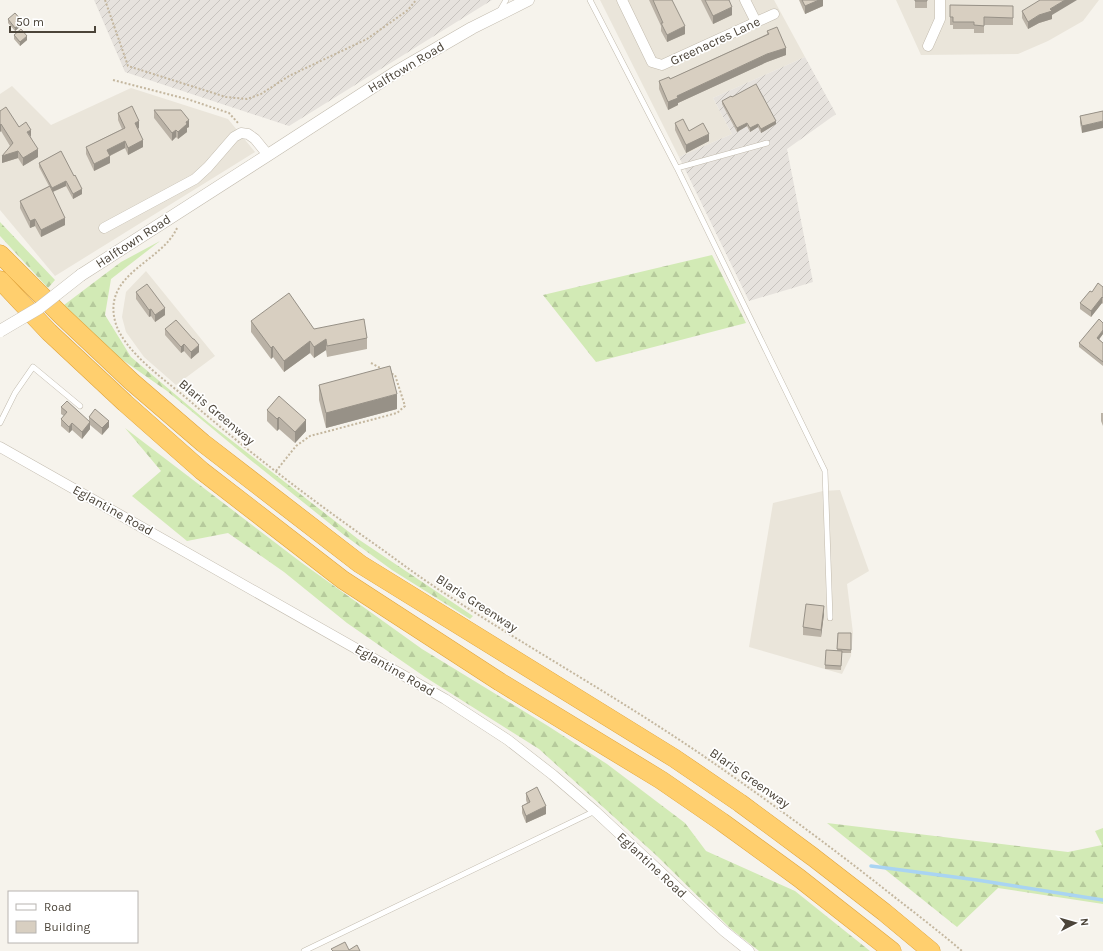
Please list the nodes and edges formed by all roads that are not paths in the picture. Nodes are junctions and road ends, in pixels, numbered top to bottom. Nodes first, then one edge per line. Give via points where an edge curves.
1 (506, 0) edge
2 (528, 0) edge
3 (590, 0) edge
4 (622, 0) edge
5 (745, 0) edge
6 (940, 0) edge
7 (774, 14) dead end
8 (496, 16) junction
9 (756, 22) junction
10 (928, 46) dead end
11 (767, 143) dead end
12 (268, 155) junction
13 (677, 168) junction
14 (104, 228) dead end
15 (0, 254) edge
16 (0, 280) edge
17 (0, 331) edge
18 (80, 406) dead end
19 (0, 423) edge
20 (0, 447) edge
21 (830, 618) dead end
22 (594, 811) junction
23 (304, 951) edge
24 (749, 951) edge
25 (892, 951) edge
26 (931, 951) edge

1 - 8 lane
2 - 8 street, Halftown Road
3 - 13 lane
4 - 9 street, Greenacres Lane via 652,62 662,65
5 - 9 street
6 - 10 street via 940,19
7 - 9 street, Greenacres Lane
8 - 12 street, Halftown Road via 396,72
11 - 13 lane
12 - 14 street, Halftown Road via 255,139 241,133 234,137 195,179
12 - 17 street, Halftown Road, bridge via 81,275 40,308
13 - 21 lane via 825,471
15 - 26 highway via 60,315 131,381 203,443 360,564 674,758 813,857
16 - 25 highway via 49,332 202,471 343,580 500,682 661,780 799,878
18 - 19 lane via 33,367
20 - 22 street, Eglantine Road via 445,699 508,740
22 - 23 lane
22 - 24 street, Eglantine Road

